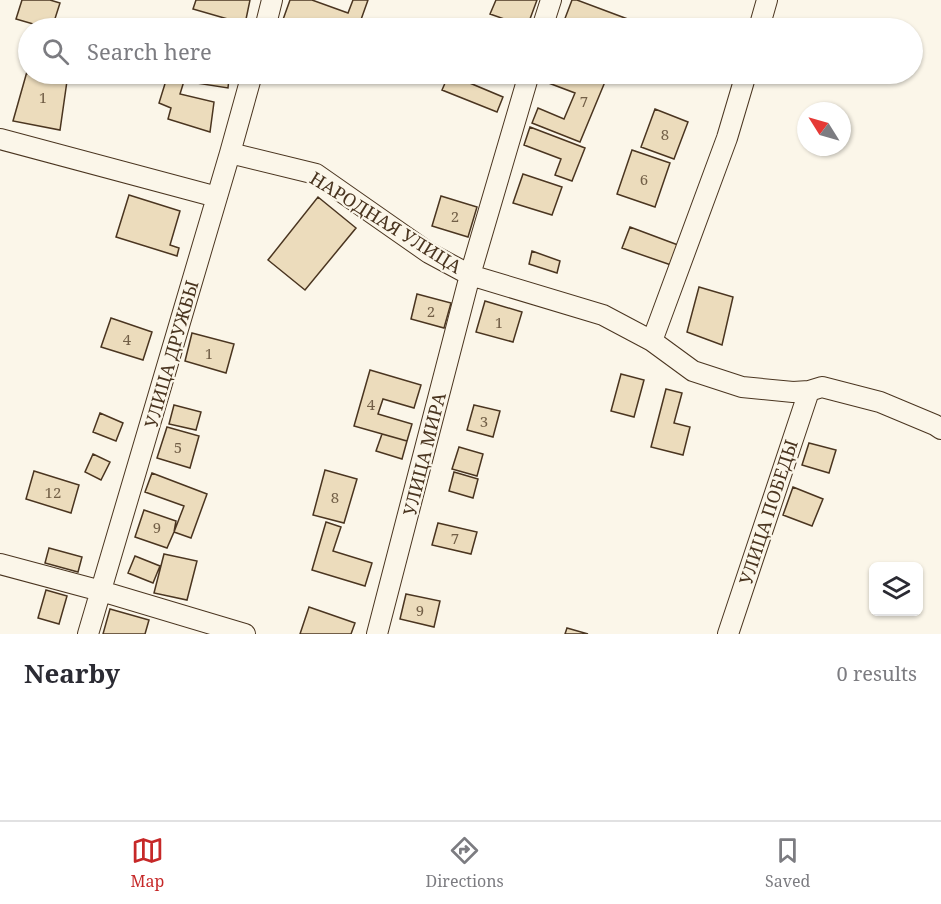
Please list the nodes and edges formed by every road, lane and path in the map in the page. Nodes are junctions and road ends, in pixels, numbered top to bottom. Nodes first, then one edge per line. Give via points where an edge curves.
1 (272, 0) edge
2 (551, 0) edge
3 (767, 0) edge
4 (268, 18) edge
5 (546, 18) edge
6 (762, 18) edge
7 (249, 84) edge
8 (526, 84) edge
9 (743, 84) edge
10 (0, 139) edge
11 (230, 153) junction
12 (217, 197) junction
13 (470, 275) junction
14 (652, 341) junction
15 (809, 391) junction
16 (941, 429) edge
17 (0, 564) edge
18 (101, 591) junction
19 (88, 634) edge
20 (245, 634) edge
21 (377, 634) edge
22 (728, 634) edge

1 - 4 street
2 - 5 street
3 - 6 street
7 - 11 street, УЛИЦА ДРУЖБЫ
8 - 13 street, УЛИЦА МИРА
9 - 14 street via 728,138
10 - 12 street
11 - 12 street, УЛИЦА ДРУЖБЫ
11 - 13 street, НАРОДНАЯ УЛИЦА via 316,174 429,253
12 - 18 street, УЛИЦА ДРУЖБЫ
13 - 14 street, НАРОДНАЯ УЛИЦА via 603,315
13 - 21 street, УЛИЦА МИРА
14 - 15 street, НАРОДНАЯ УЛИЦА via 693,371 742,387
15 - 16 street, НАРОДНАЯ УЛИЦА via 822,387 880,402
15 - 22 street, УЛИЦА ПОБЕДЫ
17 - 18 street
18 - 19 street, УЛИЦА ДРУЖБЫ
18 - 20 street

